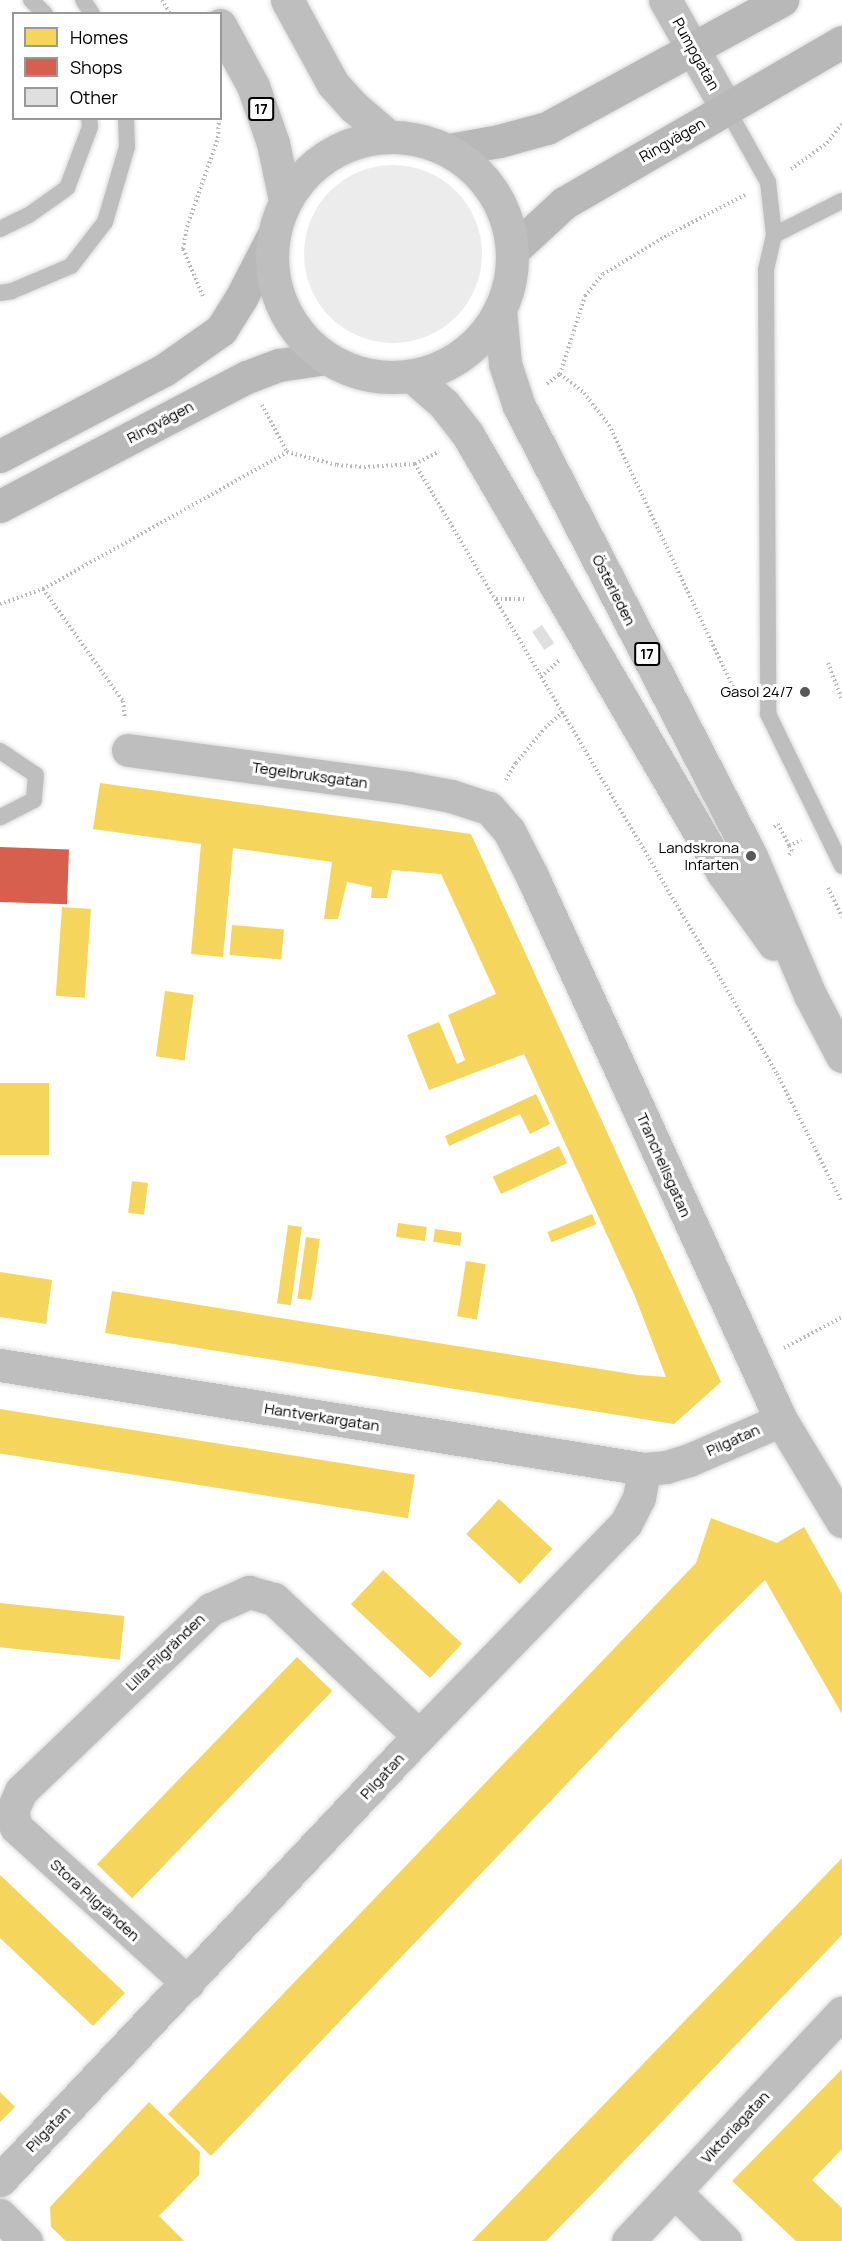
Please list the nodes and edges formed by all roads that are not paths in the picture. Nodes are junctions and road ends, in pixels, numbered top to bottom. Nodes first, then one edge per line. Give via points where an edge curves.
1 (31, 0) edge
2 (287, 0) edge
3 (665, 0) edge
4 (782, 0) edge
5 (43, 12) edge
6 (222, 29) edge
7 (842, 42) edge
8 (693, 48) junction
9 (727, 109) junction
10 (89, 120) edge
11 (126, 120) edge
12 (388, 136) junction
13 (449, 150) junction
14 (285, 200) junction
15 (842, 201) edge
16 (0, 229) edge
17 (774, 235) junction
18 (273, 236) junction
19 (512, 251) junction
20 (0, 293) edge
21 (500, 310) junction
22 (326, 358) junction
23 (164, 370) junction
24 (412, 376) junction
25 (0, 435) edge
26 (0, 456) edge
27 (0, 506) edge
28 (128, 750) road end
29 (0, 751) edge
30 (489, 808) joint
31 (0, 818) edge
32 (842, 866) edge
33 (810, 995) junction
34 (842, 1056) edge
35 (0, 1365) edge
36 (781, 1420) junction
37 (644, 1469) junction
38 (842, 1521) edge
39 (419, 1736) junction
40 (12, 1811) joint
41 (188, 1983) junction
42 (842, 2012) edge
43 (0, 2180) edge
44 (675, 2192) junction
45 (0, 2215) edge
46 (27, 2241) edge
47 (628, 2241) edge
48 (725, 2241) edge

1 - 5 lane
2 - 12 street via 333,84
3 - 8 street, Pumpgatan
4 - 8 main road
6 - 14 street, 17 via 253,86 273,143
7 - 9 main road, Ringvägen
8 - 9 street, Pumpgatan
8 - 13 main road via 547,128
9 - 17 lane via 768,182
9 - 19 main road, Ringvägen via 564,203
10 - 16 lane via 67,188
11 - 20 lane via 127,147 105,222 71,266
12 - 13 street, 17 via 429,142
12 - 14 street, 17 via 363,139 332,152 299,179
13 - 19 street, 17 via 474,168 494,192 507,221
14 - 18 street, 17
15 - 17 lane
17 - 32 lane via 766,270 768,714
18 - 22 street, 17 via 272,274 282,307 301,336
18 - 23 main road via 221,330
19 - 21 street, 17 via 510,281
21 - 24 street, 17 via 478,341 464,353
21 - 33 street, Österleden / 17 via 505,364 519,406 751,856
22 - 24 street, 17 via 376,376
22 - 27 main road, Ringvägen via 279,365 247,377
23 - 25 main road via 113,378
23 - 26 main road
24 - 33 street, Österleden / 17 via 444,404 468,435 723,873
28 - 30 street, Tegelbruksgatan via 408,788
29 - 31 lane via 36,775 34,800
30 - 36 street, Tranchellsgatan via 509,831 532,876
33 - 34 street, Österleden / 17
35 - 37 street, Hantverkargatan
36 - 37 street, Pilgatan via 689,1460
36 - 38 street, Tranchellsgatan
37 - 39 street, Pilgatan via 639,1498 626,1523
39 - 40 street, Lilla Pilgränden via 274,1599 249,1592 211,1609 181,1636 21,1791
39 - 41 street, Pilgatan
40 - 41 street, Stora Pilgränden via 16,1827 40,1851
41 - 43 street, Pilgatan
42 - 44 street, Viktoriagatan
44 - 47 street, Viktoriagatan
44 - 48 street
45 - 46 street

